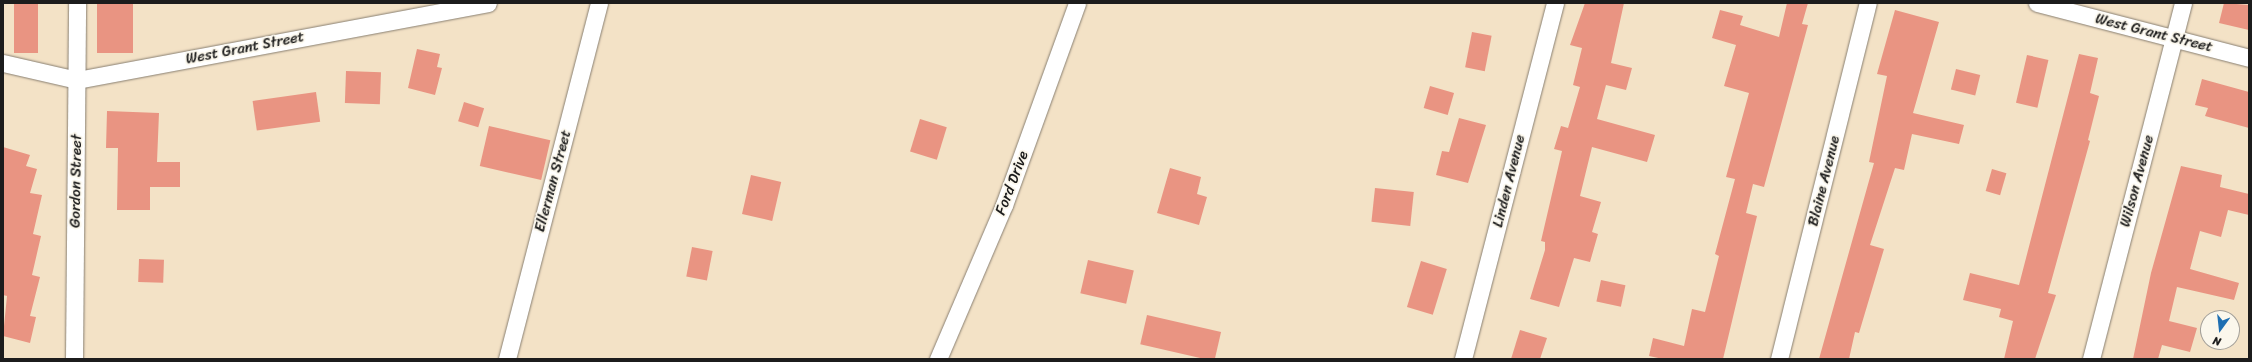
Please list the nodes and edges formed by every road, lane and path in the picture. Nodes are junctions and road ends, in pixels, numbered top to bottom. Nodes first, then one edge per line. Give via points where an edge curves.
1 (77, 3) edge
2 (488, 3) edge
3 (600, 3) edge
4 (1078, 3) edge
5 (1554, 3) edge
6 (1868, 3) edge
7 (2037, 3) edge
8 (2183, 3) edge
9 (467, 5) edge
10 (2174, 39) junction
11 (2249, 58) edge
12 (3, 63) edge
13 (77, 80) junction
14 (74, 359) edge
15 (507, 359) edge
16 (938, 359) edge
17 (1463, 359) edge
18 (1779, 359) edge
19 (2091, 359) edge

1 - 13 street, Gordon Street
2 - 9 street, West Grant Street
3 - 15 street, Ellerman Street
4 - 16 street, Ford Drive via 1004,205
5 - 17 street, Linden Avenue
6 - 18 street, Blaine Avenue
7 - 10 street, West Grant Street
8 - 10 street, Wilson Avenue
9 - 13 street, West Grant Street
10 - 11 street, West Grant Street
10 - 19 street, Wilson Avenue
12 - 13 street, West Grant Street
13 - 14 street, Gordon Street

